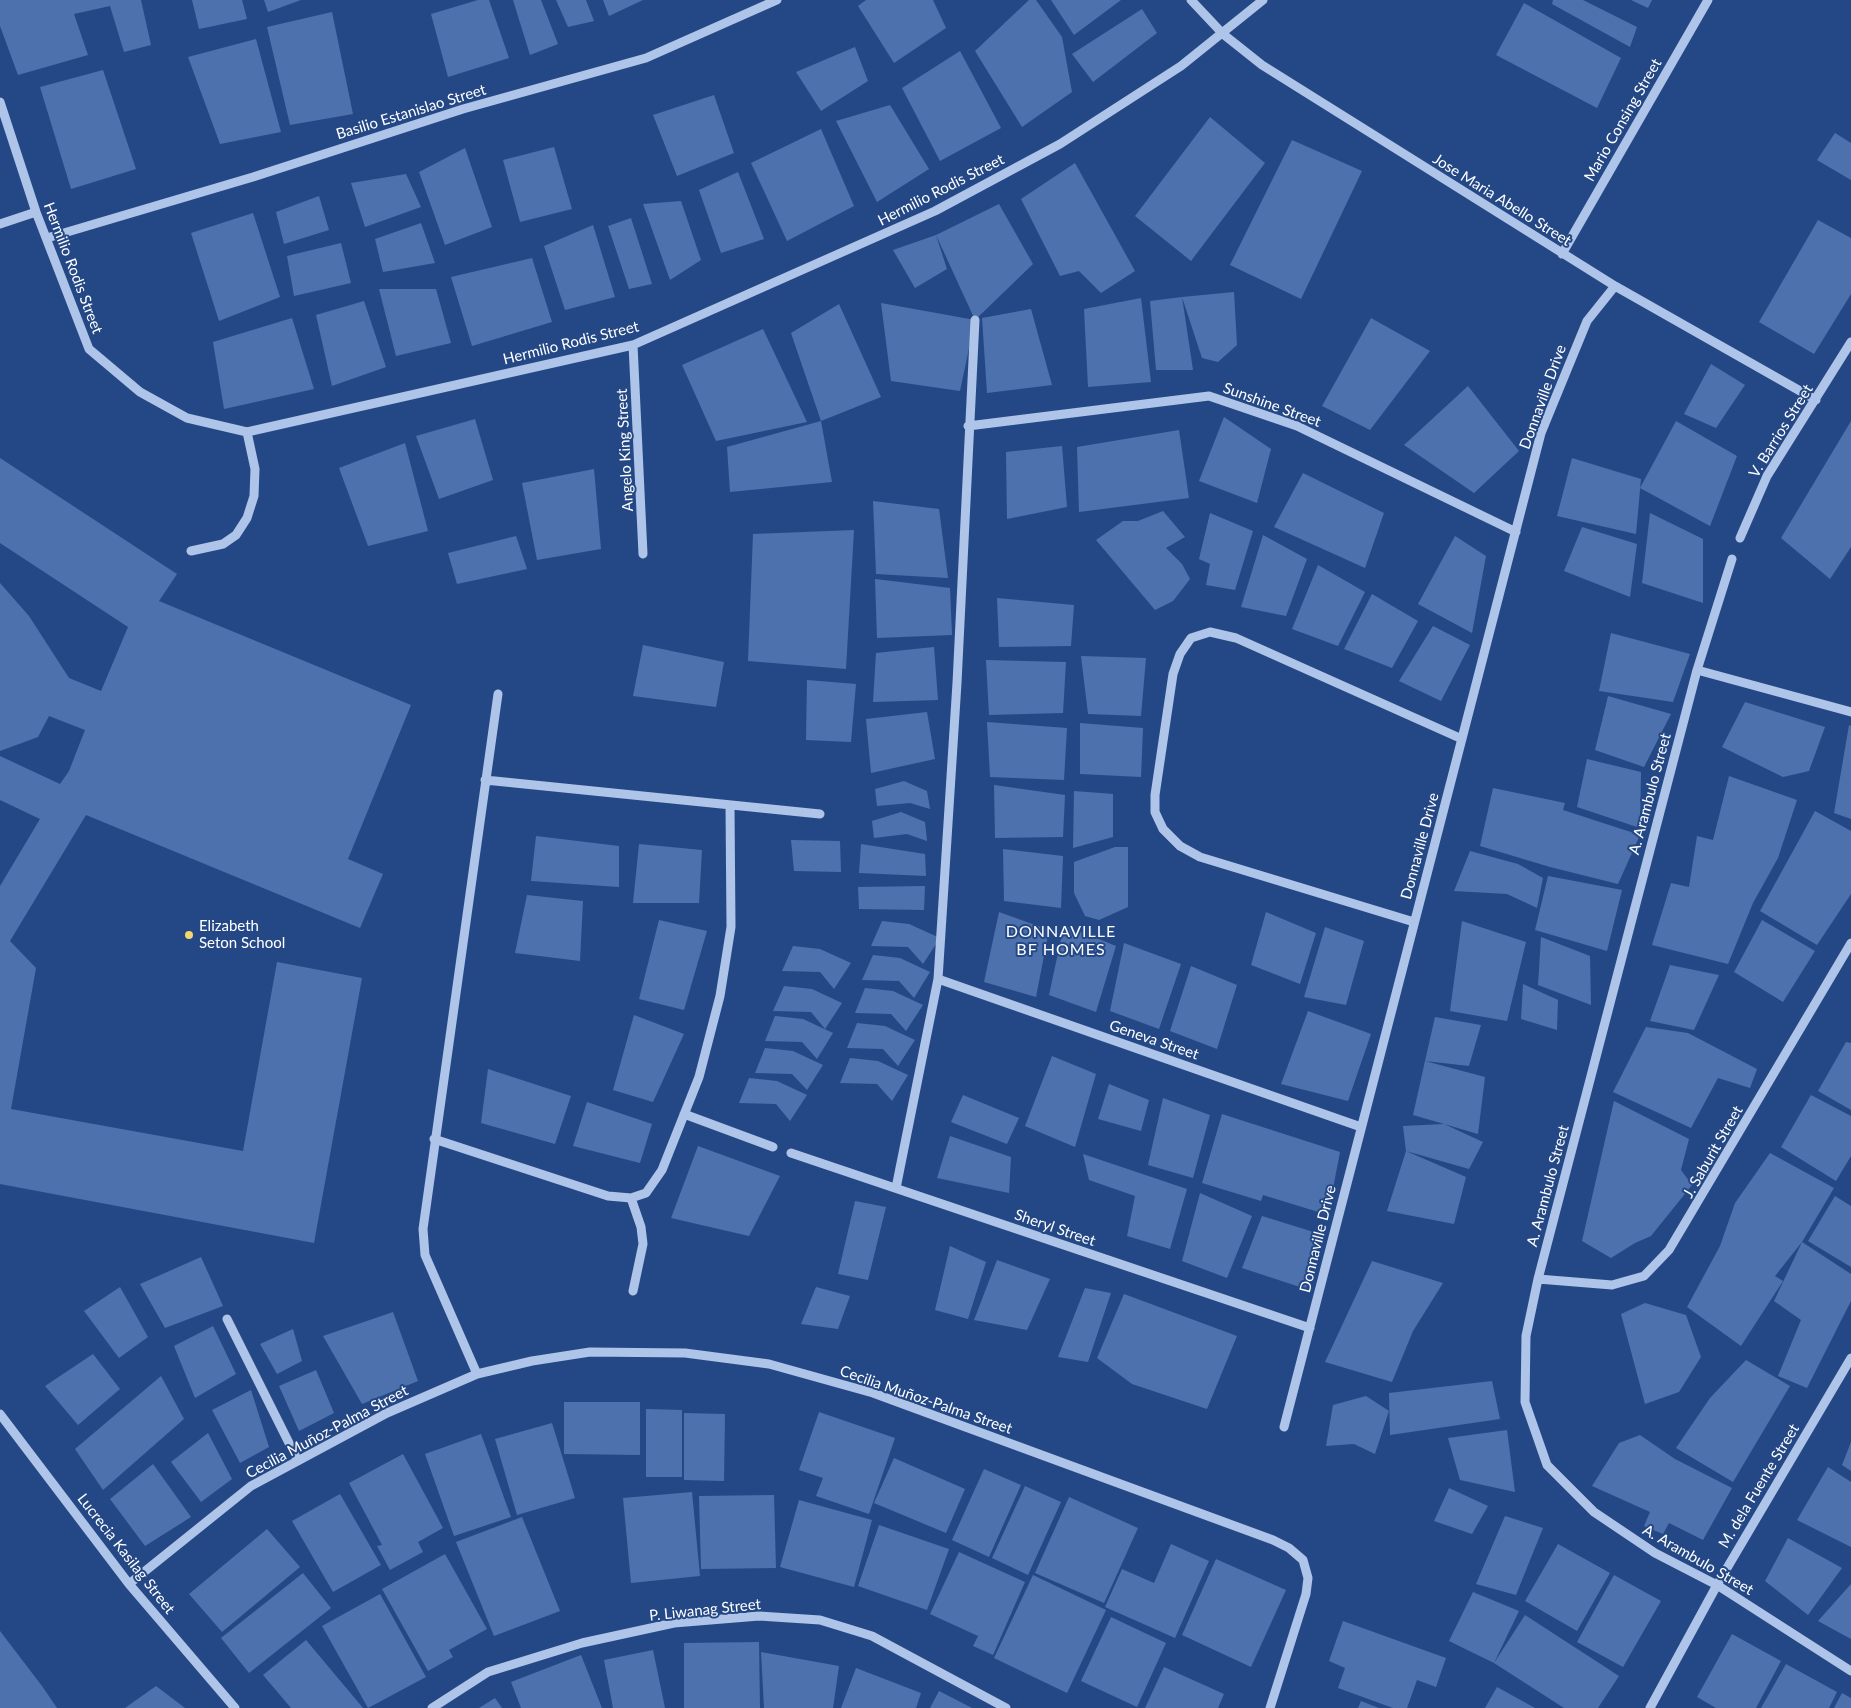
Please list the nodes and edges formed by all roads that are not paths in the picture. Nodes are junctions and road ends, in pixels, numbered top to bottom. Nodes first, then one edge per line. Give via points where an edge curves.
1 (777, 0) edge
2 (1190, 0) edge
3 (1264, 0) edge
4 (1708, 0) edge
5 (1224, 34) junction
6 (0, 102) edge
7 (36, 212) junction
8 (0, 224) edge
9 (47, 238) junction
10 (1562, 254) junction
11 (1615, 286) junction
12 (975, 320) dead end
13 (1851, 342) edge
14 (633, 345) junction
15 (1816, 400) junction
16 (968, 426) junction
17 (247, 432) junction
18 (1516, 532) junction
19 (1740, 538) dead end
20 (191, 551) dead end
21 (643, 554) dead end
22 (1732, 559) dead end
23 (1697, 670) junction
24 (498, 694) dead end
25 (1851, 712) edge
26 (1462, 739) junction
27 (485, 780) junction
28 (730, 805) junction
29 (820, 814) dead end
30 (1414, 922) junction
31 (1851, 943) edge
32 (938, 979) junction
33 (684, 1114) junction
34 (1361, 1127) junction
35 (434, 1139) junction
36 (773, 1146) dead end
37 (791, 1153) dead end
38 (896, 1188) junction
39 (631, 1198) junction
40 (1538, 1279) junction
41 (633, 1291) dead end
42 (227, 1319) dead end
43 (1310, 1328) junction
44 (1851, 1358) edge
45 (476, 1374) junction
46 (0, 1414) edge
47 (1284, 1427) dead end
48 (298, 1461) junction
49 (129, 1584) junction
50 (1717, 1585) junction
51 (1851, 1671) edge
52 (234, 1708) edge
53 (432, 1708) edge
54 (1006, 1708) edge
55 (1270, 1708) edge
56 (1650, 1708) edge

1 - 9 street, Basilio Estanislao Street via 646,58 463,109 254,177
2 - 5 street, Jose Maria Abello Street
3 - 5 street, Hermilio Rodis Street
4 - 10 street, Mario Consing Street
5 - 10 street, Jose Maria Abello Street via 1262,64
5 - 14 street, Hermilio Rodis Street via 1181,66 1060,144 935,211
6 - 7 street, Hermilio Rodis Street
7 - 8 street
7 - 9 street, Hermilio Rodis Street
9 - 17 street, Hermilio Rodis Street via 89,349 140,392 187,418
10 - 11 street, Jose Maria Abello Street
11 - 15 street, Jose Maria Abello Street
11 - 18 street, Donnaville Drive via 1587,321 1541,432
12 - 16 street
13 - 15 street, V. Barrios Street
14 - 17 street, Hermilio Rodis Street
14 - 21 street, Angelo King Street
15 - 19 street, V. Barrios Street via 1767,476
16 - 18 street, Sunshine Street via 1209,396 1297,426
16 - 32 street via 957,683
17 - 20 street via 255,468 254,496 247,518 236,535 223,544
18 - 26 street, Donnaville Drive
22 - 23 street, A. Arambulo Street
23 - 25 street
23 - 40 street, A. Arambulo Street
24 - 27 street
26 - 30 street, Donnaville Drive
26 - 30 street via 1236,638 1210,632 1191,638 1180,654 1173,674 1155,795 1155,812 1163,829 1180,846 1200,857
27 - 28 street
27 - 35 street
28 - 29 street
28 - 33 street via 732,927 720,996 699,1077
30 - 34 street, Donnaville Drive
31 - 40 street, J. Saburit Street via 1669,1250 1644,1276 1612,1285
32 - 34 street, Geneva Street
32 - 38 street
33 - 36 street
33 - 39 street via 662,1170 646,1193
34 - 43 street, Donnaville Drive
35 - 39 street via 608,1196
35 - 45 street via 423,1229 425,1255
37 - 38 street, Sheryl Street
38 - 43 street, Sheryl Street
39 - 41 street via 643,1244
40 - 50 street, A. Arambulo Street via 1526,1336 1525,1402 1547,1465 1594,1512 1655,1553
42 - 48 street
43 - 47 street, Donnaville Drive
44 - 50 street, M. dela Fuente Street
45 - 48 street, Cecilia Muñoz-Palma Street via 387,1413
45 - 55 street, Cecilia Muñoz-Palma Street via 590,1352 684,1353 768,1364 873,1392 1273,1540 1303,1560 1308,1578 1306,1594
46 - 49 street, Lucrecia Kasilag Street
48 - 49 street, Cecilia Muñoz-Palma Street via 251,1486
49 - 52 street, Lucrecia Kasilag Street
50 - 51 street, A. Arambulo Street
50 - 56 street, M. dela Fuente Street
53 - 54 street, P. Liwanag Street via 488,1672 582,1643 674,1624 759,1616 820,1620 872,1636

